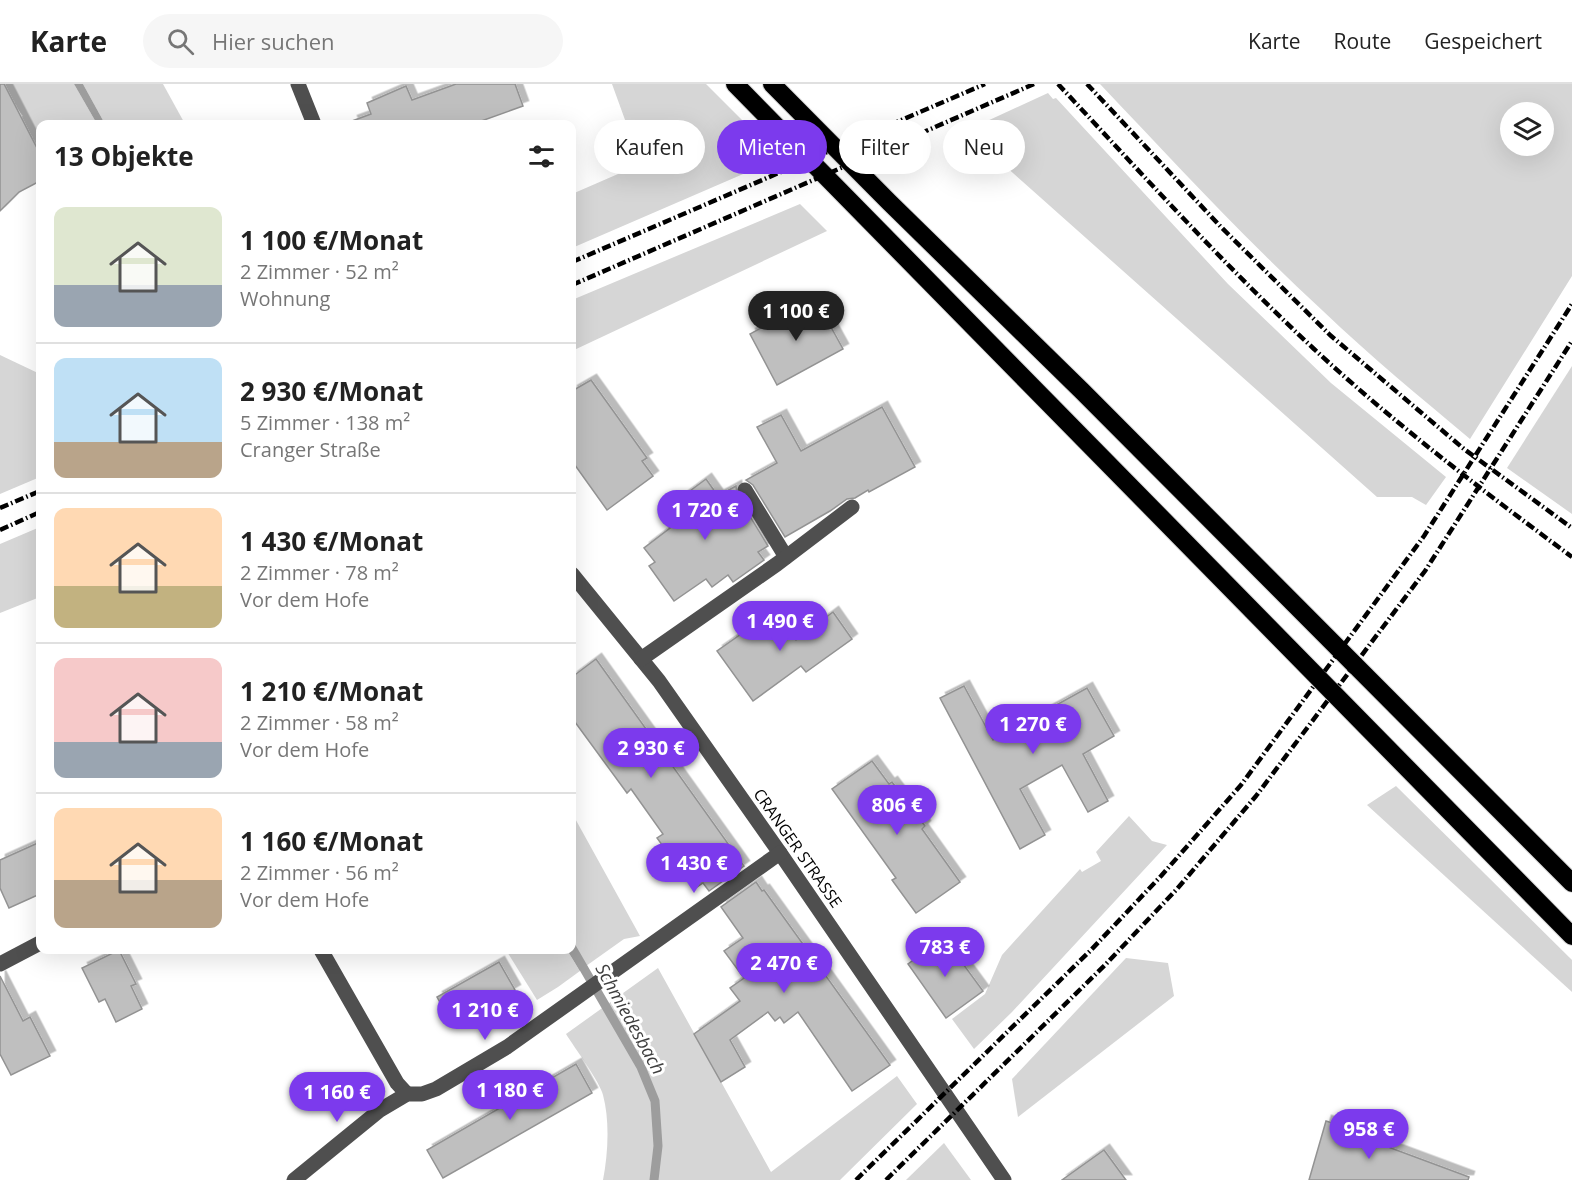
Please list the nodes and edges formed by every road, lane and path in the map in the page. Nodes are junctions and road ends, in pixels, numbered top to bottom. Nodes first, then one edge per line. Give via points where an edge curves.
1 (298, 84) edge
2 (735, 84) edge
3 (772, 84) edge
4 (312, 120) edge
5 (745, 490) dead end
6 (852, 507) dead end
7 (786, 557) junction
8 (576, 579) edge
9 (641, 659) junction
10 (780, 852) junction
11 (1572, 883) edge
12 (1572, 936) edge
13 (36, 946) edge
14 (323, 954) edge
15 (0, 964) edge
16 (406, 1094) junction
17 (294, 1180) edge
18 (1004, 1180) edge

1 - 4 street
2 - 12 highway
3 - 11 highway
5 - 7 street
6 - 7 street
7 - 9 street
8 - 9 street, CRANGER STRASSE
9 - 10 street, CRANGER STRASSE
10 - 16 street via 507,1047 436,1089
10 - 18 street, CRANGER STRASSE
13 - 15 street
14 - 16 street
16 - 17 street via 380,1110

